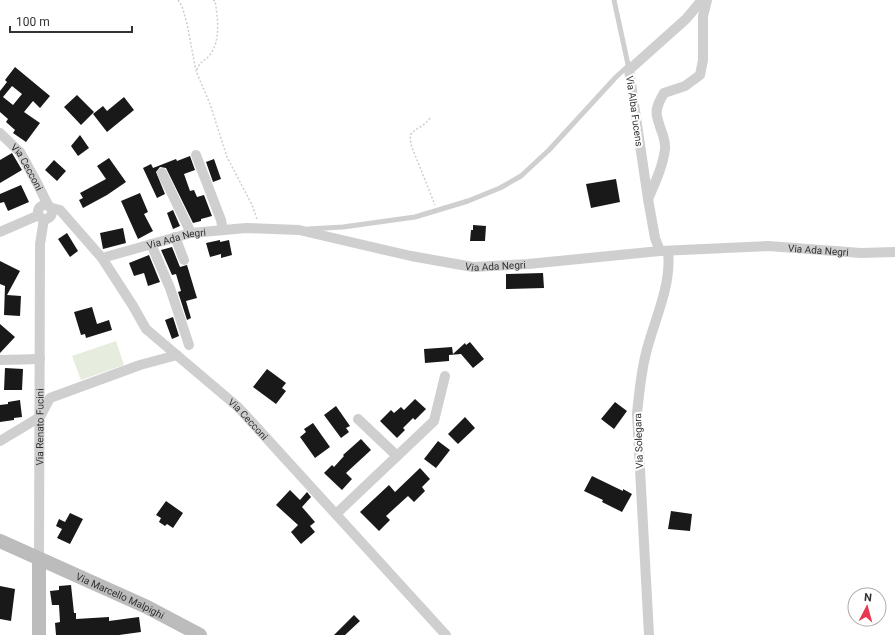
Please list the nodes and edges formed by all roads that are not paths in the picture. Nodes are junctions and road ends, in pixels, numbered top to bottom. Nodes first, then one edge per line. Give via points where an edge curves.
1 (614, 0) edge
2 (702, 0) edge
3 (707, 0) edge
4 (628, 68) junction
5 (0, 133) edge
6 (196, 155) dead end
7 (162, 173) dead end
8 (648, 199) junction
9 (50, 206) junction
10 (42, 217) junction
11 (223, 230) junction
12 (299, 230) junction
13 (0, 232) edge
14 (191, 233) junction
15 (175, 237) junction
16 (151, 244) junction
17 (664, 251) junction
18 (895, 252) edge
19 (102, 258) junction
20 (184, 260) dead end
21 (189, 346) dead end
22 (177, 355) junction
23 (40, 359) junction
24 (0, 360) edge
25 (445, 376) dead end
26 (40, 418) junction
27 (358, 419) dead end
28 (0, 441) edge
29 (397, 456) junction
30 (336, 514) junction
31 (0, 541) edge
32 (39, 560) junction
33 (39, 635) edge
34 (200, 635) edge
35 (446, 635) edge
36 (649, 635) edge

1 - 4 lane
2 - 4 street, Via Alba Fucens via 686,19
3 - 8 street via 703,16 703,60 700,75 685,86 664,93 658,104 656,116 663,132 665,148
4 - 8 street, Via Alba Fucens
4 - 12 lane via 616,77 549,150 521,176 500,188 415,217
5 - 9 street, Via Cecconi via 20,152
6 - 11 street via 222,220
7 - 14 street
8 - 17 street, Via Alba Fucens via 655,238
9 - 10 street via 51,217
9 - 19 street, Via Cecconi via 60,210
10 - 13 street
10 - 23 street, Via Renato Fucini
11 - 12 street, Via Ada Negri
11 - 14 street, Via Ada Negri
12 - 17 street, Via Ada Negri via 411,256 473,267
14 - 15 street, Via Ada Negri
15 - 16 street, Via Ada Negri
15 - 20 street
16 - 19 street, Via Ada Negri
16 - 21 street via 170,288
17 - 18 street, Via Ada Negri via 768,246 861,253
17 - 36 street, Via Solegara via 669,264 662,302 639,383 637,414
19 - 22 street, Via Cecconi via 146,329
22 - 26 street via 140,365 50,398
22 - 30 street, Via Cecconi via 238,407
23 - 24 street
23 - 26 street, Via Renato Fucini
25 - 29 street via 434,421
26 - 28 street
26 - 32 street, Via Renato Fucini
27 - 29 street
29 - 30 street
30 - 35 street, Via Cecconi
31 - 32 main road, Via Marcello Malpighi
32 - 33 main road, Via Renato Fucini
32 - 34 main road, Via Marcello Malpighi via 147,607

